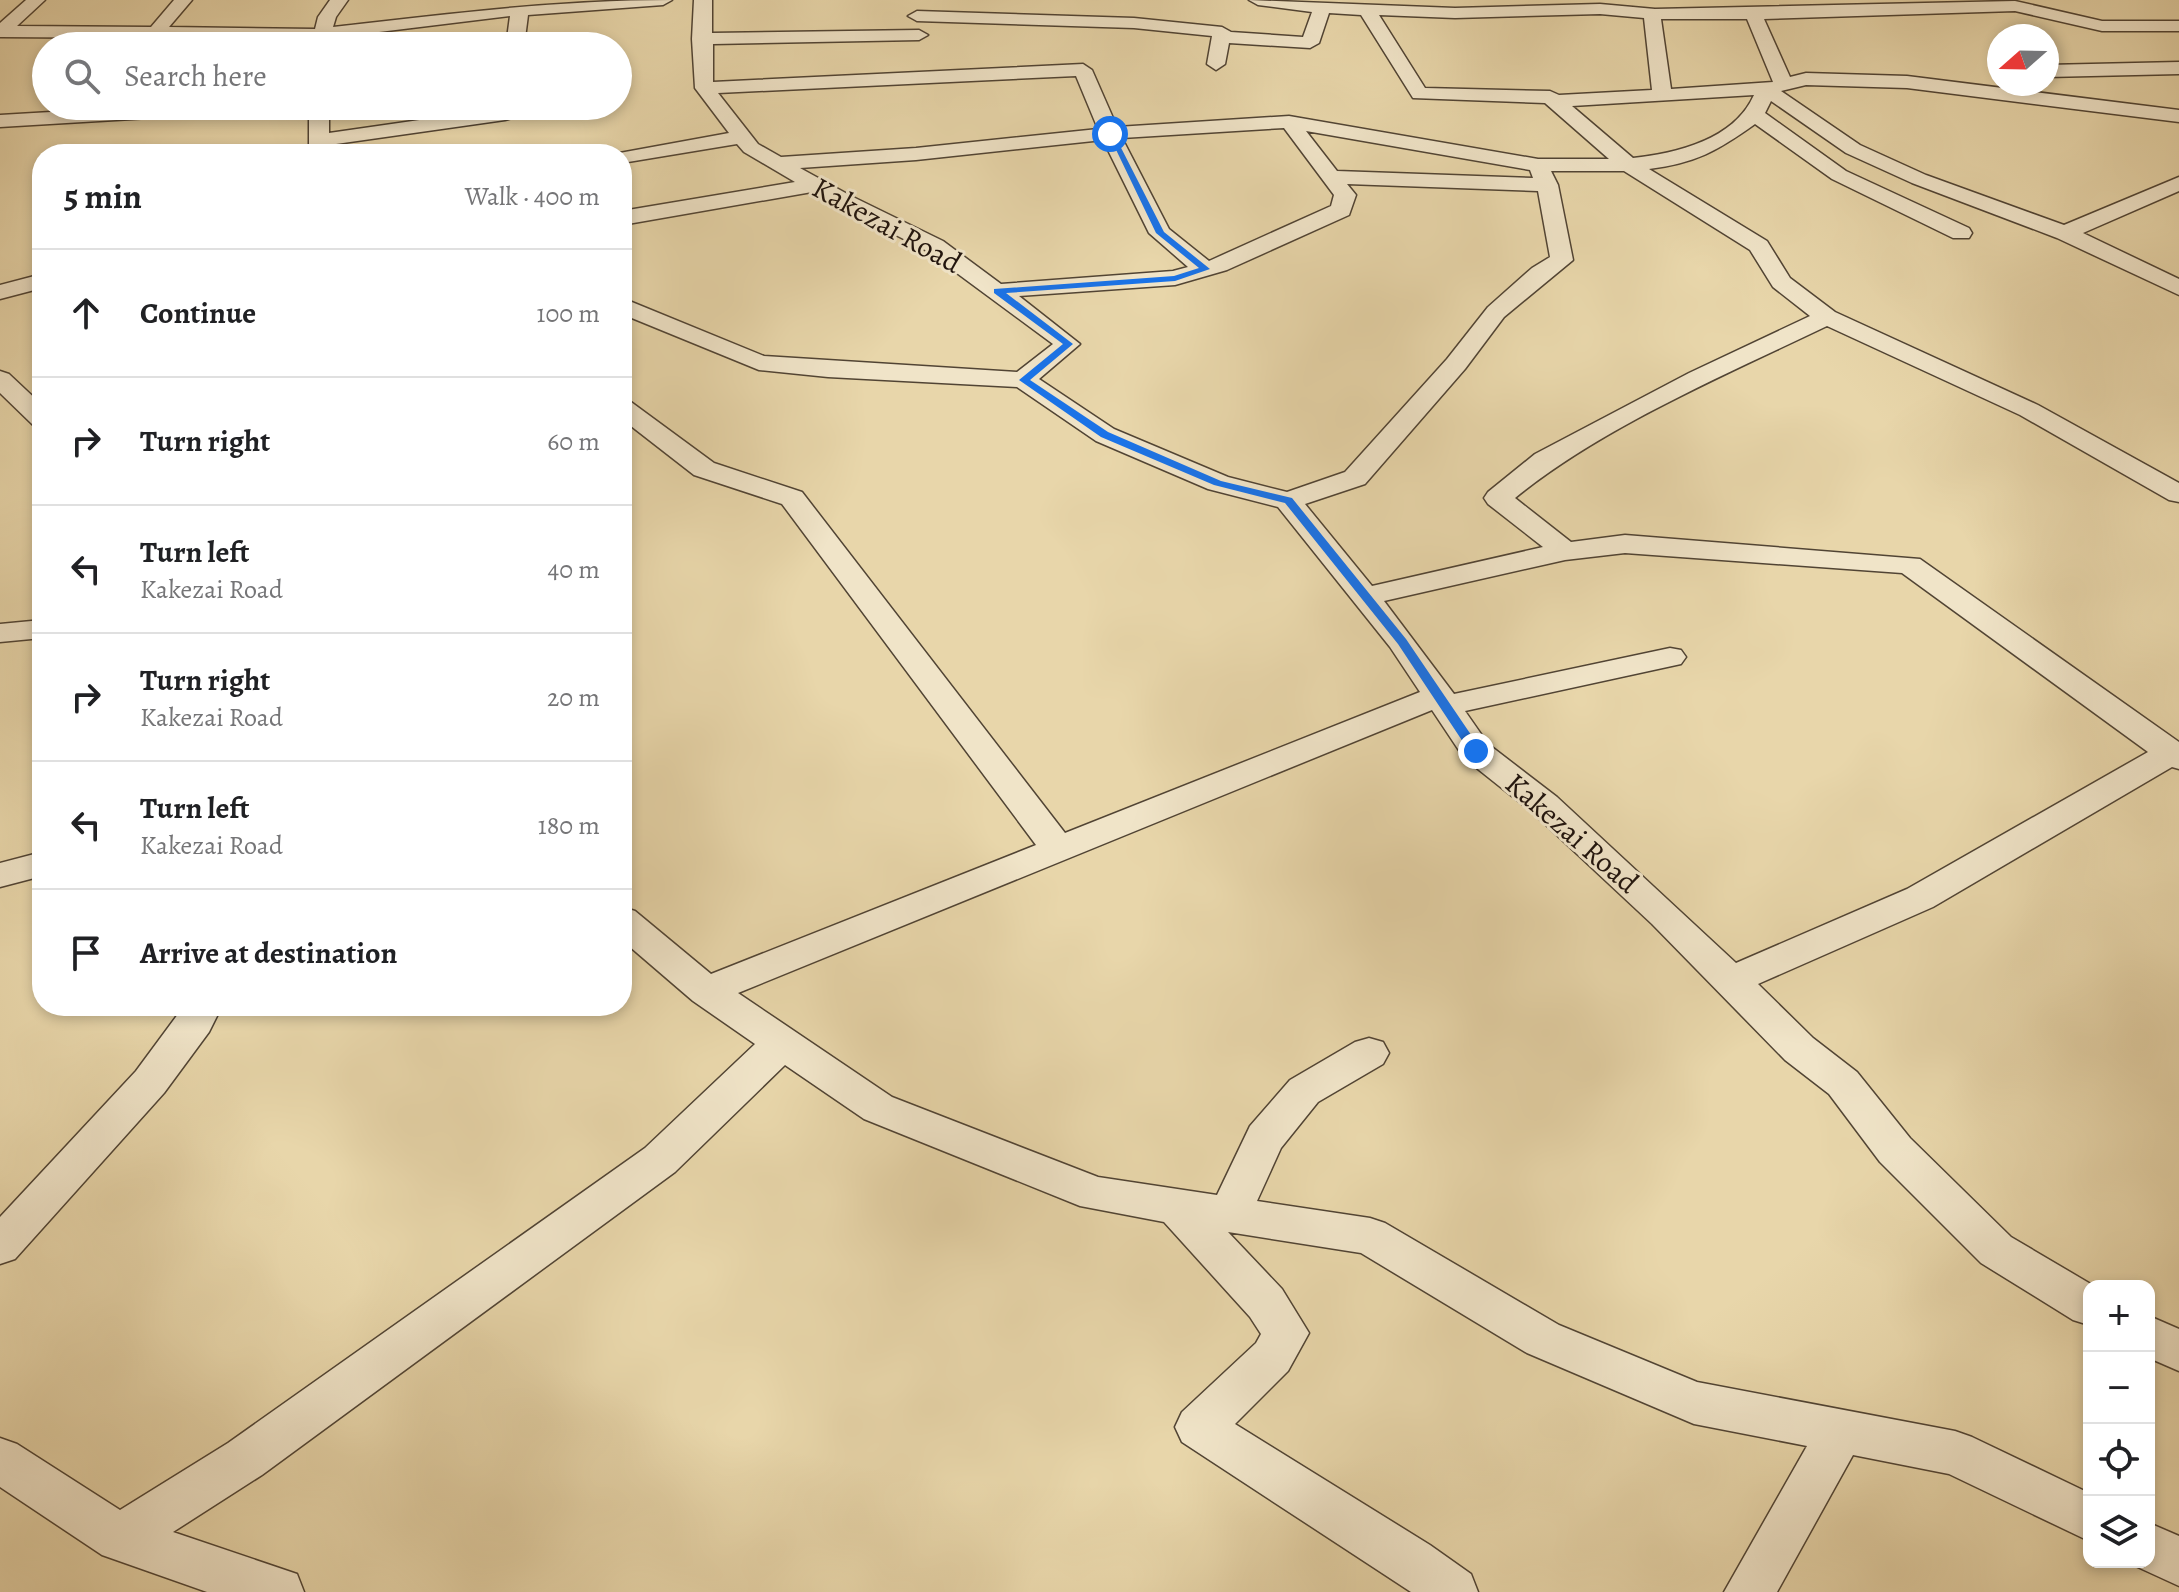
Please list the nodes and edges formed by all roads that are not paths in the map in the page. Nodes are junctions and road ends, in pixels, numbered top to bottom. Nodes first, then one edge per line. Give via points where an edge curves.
1 (36, 0) edge
2 (183, 0) edge
3 (339, 0) edge
4 (663, 0) edge
5 (703, 0) edge
6 (1258, 0) edge
7 (1315, 5) edge
8 (1617, 5) edge
9 (1867, 5) edge
10 (1494, 6) edge
11 (520, 10) junction
12 (1367, 10) junction
13 (1655, 14) junction
14 (1753, 14) junction
15 (2179, 26) edge
16 (2, 29) edge
17 (117, 32) edge
18 (156, 32) edge
19 (323, 32) edge
20 (374, 32) edge
21 (517, 32) edge
22 (1220, 37) junction
23 (701, 39) junction
24 (920, 40) edge
25 (1216, 64) dead end
26 (2179, 68) edge
27 (2109, 70) junction
28 (2059, 71) edge
29 (1774, 86) junction
30 (704, 88) junction
31 (1662, 94) junction
32 (1555, 101) junction
33 (2112, 106) junction
34 (1755, 115) junction
35 (2179, 116) edge
36 (32, 119) edge
37 (319, 120) edge
38 (471, 120) edge
39 (0, 121) edge
40 (1289, 122) junction
41 (1110, 134) junction
42 (742, 137) junction
43 (318, 144) edge
44 (335, 144) edge
45 (632, 155) edge
46 (777, 163) junction
47 (1628, 165) junction
48 (1542, 175) junction
49 (1331, 177) junction
50 (2179, 183) edge
51 (816, 185) junction
52 (632, 216) edge
53 (1961, 233) dead end
54 (2065, 233) junction
55 (1205, 269) junction
56 (32, 284) edge
57 (2179, 288) edge
58 (998, 291) junction
59 (0, 292) edge
60 (632, 309) edge
61 (1827, 317) junction
62 (1023, 380) junction
63 (15, 390) edge
64 (32, 408) edge
65 (632, 415) edge
66 (2179, 494) edge
67 (1288, 501) junction
68 (1565, 551) junction
69 (1365, 596) junction
70 (32, 630) edge
71 (0, 633) edge
72 (1670, 657) dead end
73 (1442, 701) junction
74 (2176, 755) edge
75 (1058, 849) junction
76 (32, 867) edge
77 (0, 875) edge
78 (632, 928) edge
79 (1732, 980) junction
80 (706, 991) junction
81 (198, 1016) edge
82 (782, 1043) junction
83 (1369, 1053) dead end
84 (1177, 1207) junction
85 (1229, 1215) junction
86 (0, 1246) edge
87 (2083, 1302) edge
88 (2155, 1339) edge
89 (2179, 1351) edge
90 (1841, 1432) junction
91 (0, 1460) edge
92 (2083, 1515) edge
93 (120, 1538) junction
94 (2155, 1550) edge
95 (2179, 1562) edge
96 (279, 1592) edge
97 (1453, 1592) edge
98 (1749, 1592) edge

1 - 16 street
2 - 18 street
3 - 19 street
4 - 11 street
5 - 23 street
6 - 7 street
7 - 12 street
7 - 22 street via 1310,43
8 - 10 street
8 - 13 street
9 - 14 street
9 - 15 street via 2015,6 2102,26
10 - 12 street
11 - 20 street
11 - 21 street
12 - 32 street via 1420,94
13 - 14 street
13 - 31 street
14 - 29 street
16 - 17 street
22 - 24 street via 1222,32 1134,23
22 - 25 street
23 - 24 street
23 - 30 street
24 - 30 street
24 - 41 street via 1083,70
26 - 27 street
27 - 28 street
27 - 33 street
29 - 31 street
29 - 33 street via 1806,79 1907,82
29 - 34 street
29 - 54 street via 1853,149
30 - 42 street, Kakezai Road
31 - 32 street
32 - 47 street
33 - 35 street
34 - 47 street via 1706,149
34 - 53 street via 1839,175
36 - 39 street
37 - 43 street
38 - 44 street
40 - 41 street
40 - 48 street
40 - 49 street
41 - 46 street
41 - 55 street via 1160,233
42 - 45 street
42 - 46 street, Kakezai Road
46 - 51 street, Kakezai Road
47 - 48 street
47 - 61 street via 1759,246 1781,282
48 - 49 street
48 - 67 street via 1562,260 1496,312 1355,478
49 - 55 street via 1345,195 1341,210
50 - 54 street
51 - 52 street
51 - 58 street, Kakezai Road via 935,246
54 - 57 street
55 - 58 street via 1175,278
56 - 59 street
58 - 62 street, Kakezai Road via 1068,344
60 - 62 street via 759,363
61 - 66 street via 2029,410
61 - 68 street via 1559,452 1498,498
62 - 67 street via 1105,435 1218,483
63 - 64 street
65 - 75 street via 704,469 792,498
67 - 69 street, Kakezai Road
68 - 69 street
68 - 74 street via 1625,544 1910,565
69 - 73 street, Kakezai Road
70 - 71 street
72 - 73 street
73 - 75 street
73 - 79 street, Kakezai Road via 1476,751 1545,805
74 - 79 street via 1920,898
75 - 80 street
76 - 77 street
78 - 80 street
79 - 87 street, Kakezai Road via 1799,1049 1843,1083 1895,1150 1996,1250
80 - 82 street
81 - 86 street via 150,1082
82 - 84 street via 878,1108 1095,1194
82 - 93 street via 660,1160 245,1459
83 - 85 street via 1304,1091 1265,1138
84 - 85 street
84 - 97 street via 1266,1303 1286,1333 1272,1357 1199,1427
85 - 90 street via 1370,1236 1543,1339 1694,1403
88 - 89 street
90 - 92 street via 1955,1453
90 - 98 street
91 - 93 street
93 - 96 street
94 - 95 street

